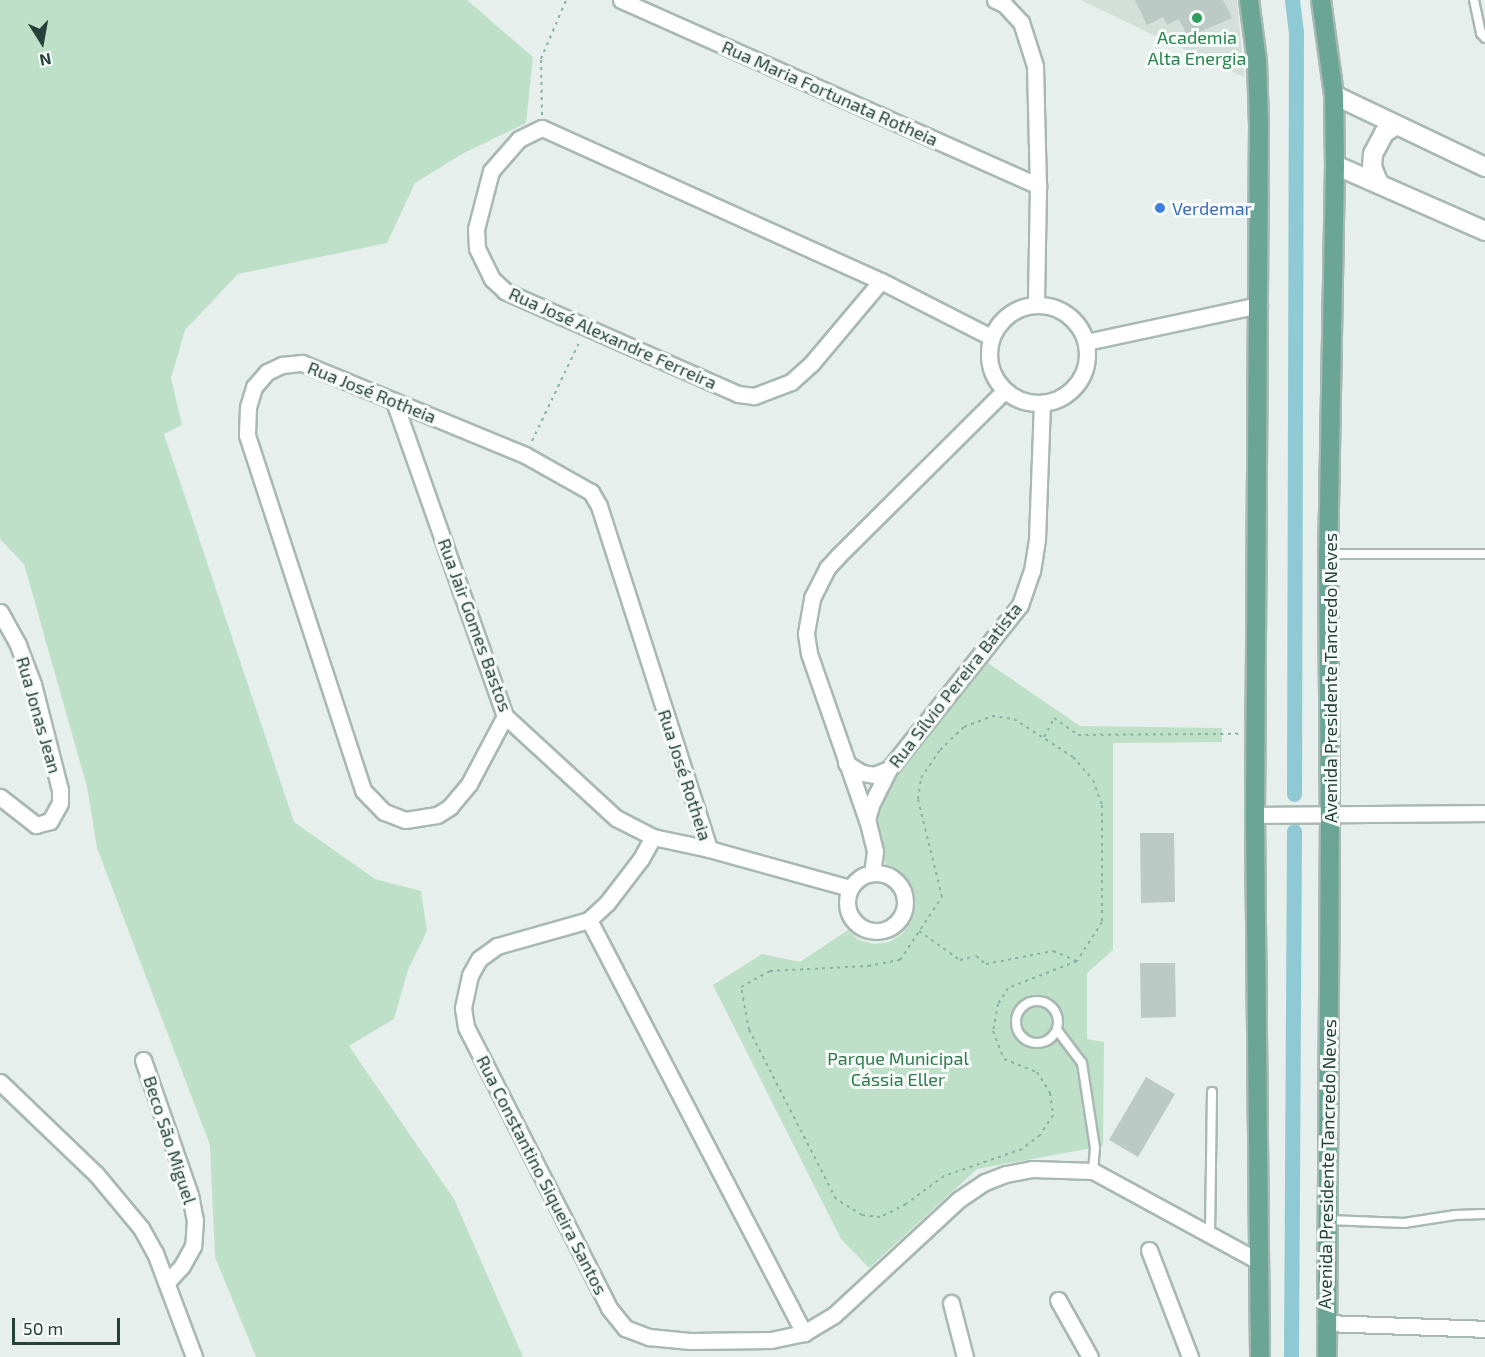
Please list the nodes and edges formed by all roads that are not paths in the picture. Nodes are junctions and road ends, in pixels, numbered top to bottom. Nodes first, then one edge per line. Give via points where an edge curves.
1 (621, 0) edge
2 (995, 0) edge
3 (1249, 0) edge
4 (1321, 0) edge
5 (1474, 0) edge
6 (1485, 38) edge
7 (1334, 95) junction
8 (1396, 124) junction
9 (1335, 165) junction
10 (1485, 167) edge
11 (1379, 184) junction
12 (1038, 186) junction
13 (1485, 231) edge
14 (881, 281) junction
15 (1036, 304) junction
16 (1259, 305) junction
17 (991, 337) junction
18 (1086, 342) junction
19 (1004, 391) junction
20 (394, 401) junction
21 (1042, 403) junction
22 (1328, 554) junction
23 (1485, 554) edge
24 (0, 612) edge
25 (505, 716) junction
26 (846, 763) junction
27 (889, 770) junction
28 (0, 797) edge
29 (1485, 813) edge
30 (1255, 815) junction
31 (1330, 815) junction
32 (867, 820) junction
33 (652, 837) junction
34 (709, 849) junction
35 (872, 873) junction
36 (850, 888) junction
37 (589, 920) junction
38 (1058, 1030) junction
39 (143, 1060) dead end
40 (0, 1082) edge
41 (1212, 1092) dead end
42 (1093, 1170) junction
43 (1485, 1214) edge
44 (1326, 1220) junction
45 (1210, 1235) junction
46 (1149, 1250) dead end
47 (1260, 1262) junction
48 (166, 1283) junction
49 (1058, 1300) dead end
50 (951, 1303) dead end
51 (1325, 1323) junction
52 (1485, 1329) edge
53 (804, 1333) junction
54 (194, 1357) edge
55 (965, 1357) edge
56 (1090, 1357) edge
57 (1190, 1357) edge
58 (1260, 1357) edge
59 (1327, 1357) edge

1 - 12 street, Rua Maria Fortunata Rotheia
2 - 12 street via 1022,22 1029,40 1035,66
3 - 16 main road via 1257,82
4 - 7 main road, Avenida Presidente Tancredo Neves
5 - 6 lane
7 - 8 street
7 - 9 main road, Avenida Presidente Tancredo Neves
8 - 10 street
8 - 11 street via 1384,133 1373,154 1372,167
9 - 11 street
9 - 22 main road, Avenida Presidente Tancredo Neves
11 - 13 street
12 - 15 street
14 - 14 street, Rua José Alexandre Ferreira via 542,128 519,139 491,171 476,229 477,248 492,279 505,291 738,394 754,396 791,382
14 - 17 street
15 - 17 street via 1017,309 1001,321
15 - 18 street via 1062,310 1081,329
16 - 18 street
16 - 30 main road
17 - 19 street via 989,366
18 - 21 street via 1088,359 1078,382 1059,399
19 - 21 street via 1029,403
19 - 26 street via 837,556 816,590 808,615 808,653
20 - 25 street, Rua Jair Gomes Bastos
20 - 25 street, Rua José Rotheia via 302,363 282,365 267,372 254,387 248,408 247,435 363,790 384,812 405,820 437,815 450,807 469,784
20 - 34 street, Rua José Rotheia via 525,454 591,492 599,506
21 - 27 street, Rua Sílvio Pereira Batista via 1036,539 1032,571 1020,604
22 - 23 lane
22 - 31 main road, Avenida Presidente Tancredo Neves
24 - 28 street, Rua Jonas Jean via 33,684 60,803 50,821 30,823
25 - 33 street, Rua Jair Gomes Bastos via 616,818
26 - 27 street via 874,775
26 - 32 street
27 - 32 street, Rua Sílvio Pereira Batista
29 - 31 street
30 - 31 street
30 - 47 main road
31 - 44 main road, Avenida Presidente Tancredo Neves
32 - 35 street via 875,851
33 - 34 street, Rua Jair Gomes Bastos
33 - 37 street, Rua Constantino Siqueira Santos via 640,860
34 - 36 street, Rua Jair Gomes Bastos
35 - 36 street
35 - 36 street via 884,873 903,888 906,900 898,923 882,931 864,929 854,922 848,911
37 - 53 street
37 - 53 street, Rua Constantino Siqueira Santos via 497,946 479,959 470,975 463,1008 466,1027 609,1308 626,1328 649,1337 771,1340
38 - 38 lane via 1056,1010 1044,1002 1029,1002 1018,1012 1016,1027 1030,1042 1043,1043
38 - 42 lane via 1082,1063 1095,1148
39 - 48 street, Beco São Miguel via 195,1220 193,1246
40 - 48 street via 96,1174 141,1228
41 - 45 lane
42 - 45 street, Rua Constantino Siqueira Santos
42 - 53 street, Rua Constantino Siqueira Santos via 1032,1169 985,1182 958,1200 834,1315
43 - 44 lane via 1404,1224
44 - 51 main road, Avenida Presidente Tancredo Neves
45 - 47 street, Rua Constantino Siqueira Santos
46 - 57 street
47 - 58 main road
48 - 54 street
49 - 56 street
50 - 55 street
51 - 52 street
51 - 59 main road, Avenida Presidente Tancredo Neves

